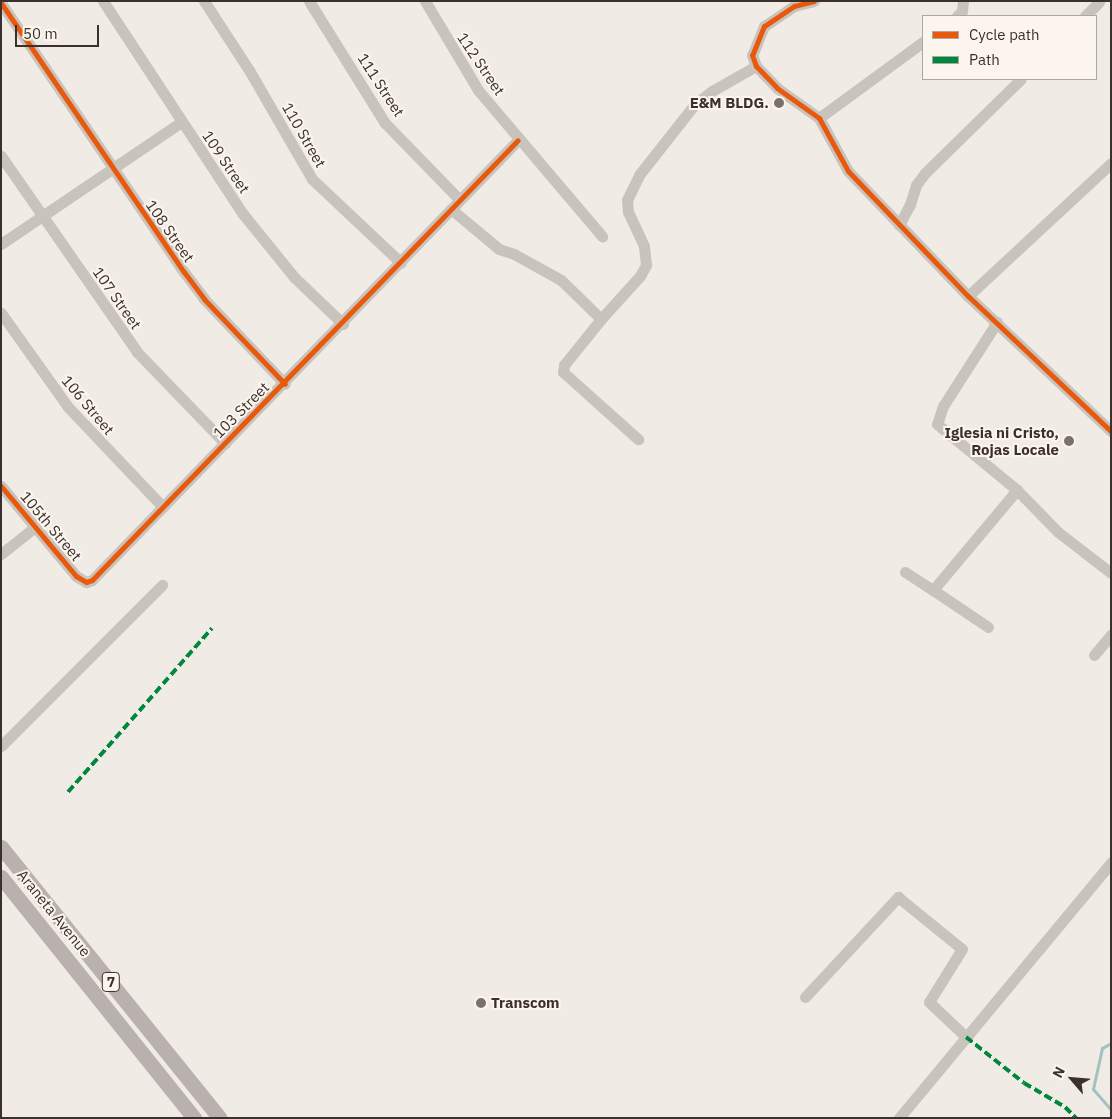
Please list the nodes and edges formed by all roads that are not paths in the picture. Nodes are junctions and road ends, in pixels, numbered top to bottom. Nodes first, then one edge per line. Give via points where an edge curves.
1 (103, 1) edge
2 (204, 1) edge
3 (309, 1) edge
4 (425, 1) edge
5 (814, 1) edge
6 (963, 1) edge
7 (1099, 2) edge
8 (1, 3) edge
9 (792, 4) edge
10 (958, 15) edge
11 (1086, 15) edge
12 (922, 43) edge
13 (756, 66) junction
14 (1020, 80) edge
15 (818, 118) junction
16 (181, 122) junction
17 (518, 140) junction
18 (1, 156) edge
19 (1111, 163) edge
20 (112, 170) junction
21 (459, 199) junction
22 (451, 209) junction
23 (42, 216) junction
24 (899, 225) junction
25 (602, 236) dead end
26 (1, 244) edge
27 (401, 263) junction
28 (968, 296) junction
29 (1, 313) edge
30 (601, 319) junction
31 (998, 322) junction
32 (343, 324) junction
33 (285, 384) junction
34 (1111, 431) edge
35 (638, 439) dead end
36 (225, 443) junction
37 (1, 486) edge
38 (1017, 490) junction
39 (163, 507) junction
40 (35, 527) junction
41 (1, 554) edge
42 (905, 572) dead end
43 (1111, 573) edge
44 (82, 580) joint
45 (162, 585) dead end
46 (933, 590) junction
47 (988, 627) dead end
48 (1111, 635) edge
49 (1094, 655) dead end
50 (1, 746) edge
51 (1, 847) edge
52 (1111, 863) edge
53 (1, 877) edge
54 (69, 930) junction
55 (53, 943) junction
56 (805, 997) dead end
57 (966, 1037) junction
58 (194, 1118) edge
59 (220, 1118) edge
60 (898, 1118) edge

1 - 16 street, 109 Street
2 - 27 street, 110 Street via 250,70 312,179
3 - 21 street, 111 Street via 385,123
4 - 17 street, 112 Street via 478,90
5 - 9 street
6 - 10 street
7 - 11 street
8 - 20 street, 108 Street
9 - 13 street via 764,26 752,55
12 - 15 street
13 - 15 street via 777,88
13 - 30 street via 712,90 694,105 639,175 627,200 628,212 644,246 646,265
14 - 24 street via 925,173 916,185
15 - 24 street via 848,171
16 - 20 street
16 - 32 street, 109 Street via 275,256
17 - 21 street, 103 Street
17 - 25 street, 112 Street
18 - 23 street, 107 Street
19 - 28 street
20 - 23 street
20 - 33 street, 108 Street via 204,300
21 - 22 street, 103 Street
22 - 27 street, 103 Street
22 - 30 street via 499,249 561,280
23 - 26 street
23 - 36 street, 107 Street via 137,352
24 - 28 street
27 - 32 street, 103 Street
28 - 31 street
29 - 39 street, 106 Street via 68,407
30 - 35 street via 564,365 563,372
31 - 34 street
31 - 38 street via 943,406 937,424
32 - 33 street, 103 Street
33 - 36 street, 103 Street
36 - 39 street, 103 Street
37 - 40 street, 105th Street
38 - 43 street via 1058,532
38 - 46 street
39 - 44 street, 103 Street via 96,578 89,582
40 - 41 street
40 - 44 street, 105th Street
42 - 46 street
45 - 50 street
46 - 47 street
48 - 49 street
51 - 54 main road, Araneta Avenue / 7
52 - 57 street
53 - 55 main road, Araneta Avenue / 7
54 - 55 main road
54 - 59 main road, Araneta Avenue / 7
55 - 58 main road, Araneta Avenue / 7
56 - 57 street via 898,897 962,949 929,1002
57 - 60 street

